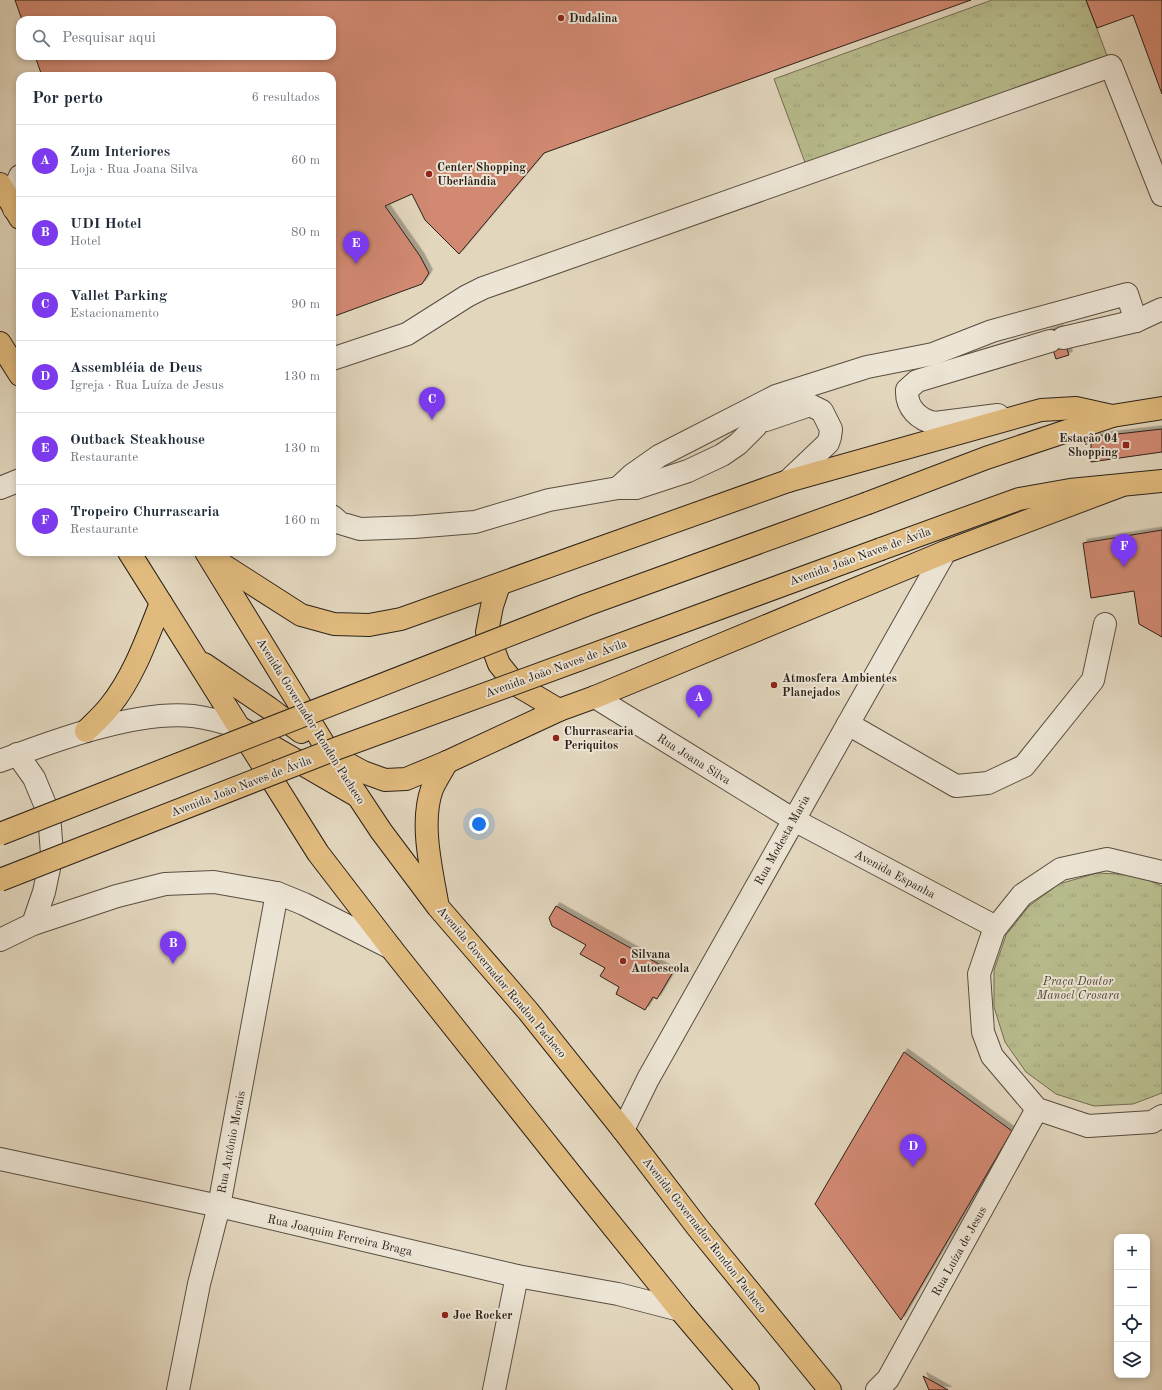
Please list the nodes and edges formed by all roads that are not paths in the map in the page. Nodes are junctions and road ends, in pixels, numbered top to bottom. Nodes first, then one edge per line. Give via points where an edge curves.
1 (0, 184) edge
2 (1162, 195) edge
3 (16, 212) edge
4 (1162, 309) edge
5 (1136, 321) junction
6 (0, 343) edge
7 (336, 358) edge
8 (16, 369) edge
9 (1162, 408) edge
10 (1041, 410) junction
11 (1112, 416) junction
12 (788, 481) junction
13 (1162, 481) edge
14 (16, 482) edge
15 (1120, 486) junction
16 (0, 488) edge
17 (618, 488) junction
18 (336, 520) edge
19 (945, 552) junction
20 (132, 556) edge
21 (208, 556) edge
22 (210, 556) edge
23 (499, 584) junction
24 (161, 603) junction
25 (1105, 624) dead end
26 (198, 660) junction
27 (595, 697) junction
28 (559, 710) junction
29 (848, 724) junction
30 (238, 726) junction
31 (86, 731) junction
32 (330, 754) junction
33 (8, 758) edge
34 (447, 762) junction
35 (357, 795) junction
36 (794, 820) junction
37 (0, 834) edge
38 (1162, 872) edge
39 (0, 880) edge
40 (277, 893) junction
41 (438, 907) junction
42 (32, 924) junction
43 (996, 927) junction
44 (0, 940) edge
45 (391, 948) junction
46 (1037, 1109) junction
47 (1162, 1116) edge
48 (623, 1130) junction
49 (0, 1159) edge
50 (219, 1206) junction
51 (516, 1276) junction
52 (680, 1310) junction
53 (178, 1390) edge
54 (494, 1390) edge
55 (748, 1390) edge
56 (830, 1390) edge
57 (877, 1390) edge

1 - 3 main road
2 - 7 street via 1111,66 483,288 407,334
4 - 5 street
5 - 10 street via 1057,340 917,380 907,390 912,410 922,419 936,423
5 - 17 street via 1127,294 992,331 933,354 867,367 783,394 659,456
6 - 8 main road
9 - 11 main road
10 - 11 main road via 1076,408
10 - 12 main road
11 - 37 main road, bridge via 986,458 586,605
12 - 17 street via 828,443 831,429 822,411 810,405 761,423 722,455 688,471 636,488
12 - 23 main road
13 - 15 main road, Avenida João Naves de Ávila
14 - 16 street
15 - 19 main road, Avenida João Naves de Ávila
15 - 39 main road, Avenida João Naves de Ávila, bridge via 1070,490 1019,499 338,748
17 - 18 street via 527,505 475,522 360,529
19 - 27 main road, Avenida João Naves de Ávila
19 - 29 street, Rua Modesta Maria
20 - 24 main road
21 - 32 main road, Avenida Governador Rondon Pacheco
22 - 23 main road via 301,615 334,624 369,625 401,619
23 - 28 main road via 487,632 499,664 515,684
24 - 26 main road
24 - 31 main road via 148,638 126,683 110,707
25 - 29 street via 1093,680 1024,766 988,782 956,786
26 - 30 main road
26 - 32 main road via 269,708
27 - 28 main road, Avenida João Naves de Ávila
27 - 36 street, Rua Joana Silva
28 - 34 main road, Avenida João Naves de Ávila
29 - 36 street, Rua Modesta Maria
30 - 31 street via 192,716 153,717
30 - 35 main road
30 - 45 main road via 318,853
31 - 33 street
32 - 34 main road, Avenida João Naves de Ávila via 363,772 385,780 406,779
32 - 35 main road, Avenida Governador Rondon Pacheco
33 - 42 street via 34,778 49,814 52,854 44,892
34 - 41 main road via 432,789 428,811 429,849
35 - 41 main road, Avenida Governador Rondon Pacheco
36 - 43 street, Avenida Espanha
36 - 48 street, Rua Modesta Maria via 648,1079
38 - 43 street via 1107,859 1061,869 1022,895
40 - 42 street via 214,882 165,884 117,896
40 - 45 street
40 - 50 street, Rua Antônio Morais
41 - 48 main road, Avenida Governador Rondon Pacheco via 528,1011
42 - 44 street
43 - 46 street via 979,974 983,1032 992,1056
45 - 52 main road
46 - 47 street via 1088,1126 1152,1122
46 - 57 street, Rua Luíza de Jesus via 888,1379
48 - 56 main road, Avenida Governador Rondon Pacheco via 698,1228
49 - 50 street, Rua Joaquim Ferreira Braga
50 - 51 street, Rua Joaquim Ferreira Braga
50 - 53 street, Rua Antônio Morais via 199,1284
51 - 52 street, Rua Joaquim Ferreira Braga via 618,1294
51 - 54 street
52 - 55 main road

